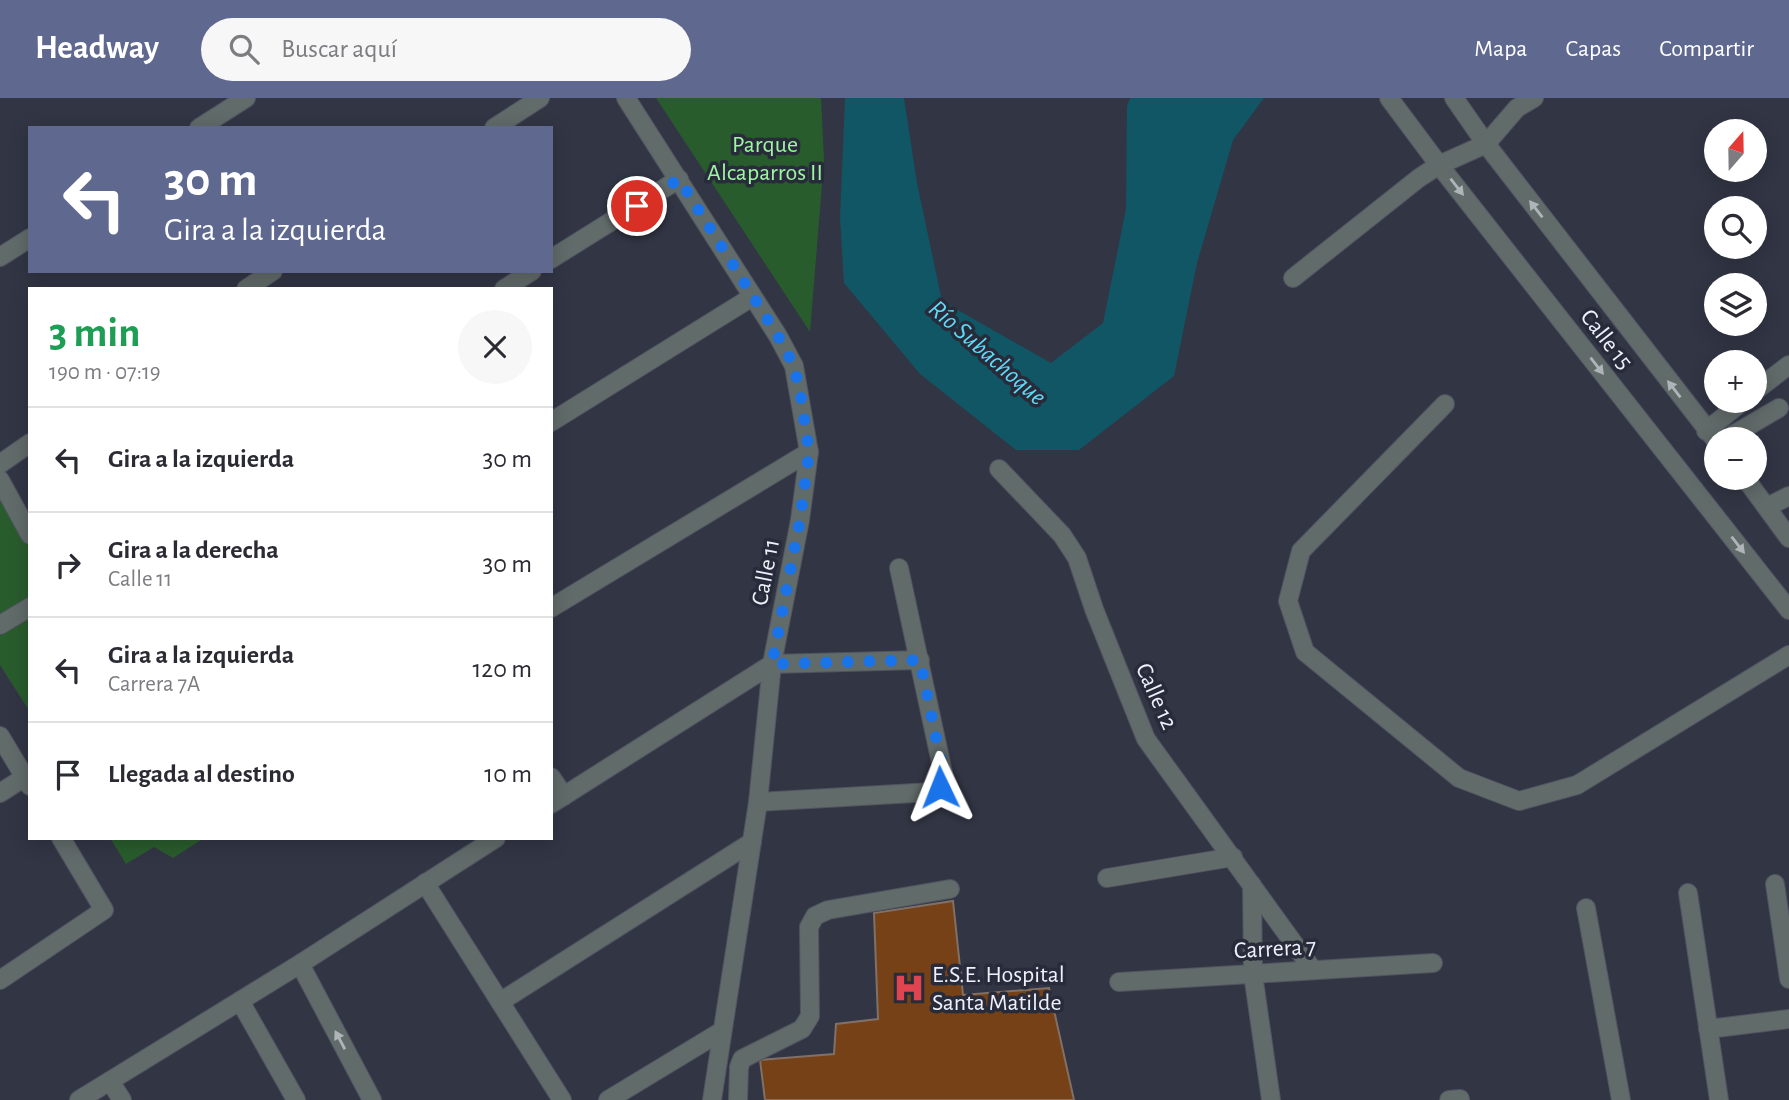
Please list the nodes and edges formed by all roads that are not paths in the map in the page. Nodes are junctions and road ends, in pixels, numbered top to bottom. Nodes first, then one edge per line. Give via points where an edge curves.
1 (246, 98) edge
2 (540, 98) edge
3 (626, 98) edge
4 (1389, 98) edge
5 (1454, 98) edge
6 (1534, 98) edge
7 (202, 126) edge
8 (497, 126) edge
9 (1486, 144) junction
10 (1439, 165) junction
11 (679, 179) junction
12 (28, 239) edge
13 (0, 257) edge
14 (553, 258) edge
15 (269, 273) edge
16 (529, 273) edge
17 (1293, 278) dead end
18 (249, 283) edge
19 (506, 287) edge
20 (752, 297) junction
21 (1789, 365) edge
22 (1767, 382) edge
23 (1445, 404) dead end
24 (1779, 408) dead end
25 (1732, 413) edge
26 (553, 421) edge
27 (1705, 427) edge
28 (1720, 427) edge
29 (1747, 427) edge
30 (28, 444) edge
31 (809, 452) junction
32 (0, 464) edge
33 (999, 470) dead end
34 (0, 480) edge
35 (1754, 490) edge
36 (1789, 496) edge
37 (1767, 507) junction
38 (28, 531) edge
39 (1789, 538) edge
40 (900, 568) dead end
41 (553, 607) edge
42 (28, 608) edge
43 (1789, 610) edge
44 (0, 625) edge
45 (1789, 654) edge
46 (920, 660) junction
47 (772, 664) junction
48 (0, 736) edge
49 (27, 782) edge
50 (0, 793) edge
51 (557, 800) edge
52 (758, 802) junction
53 (62, 840) edge
54 (493, 840) edge
55 (752, 842) junction
56 (1233, 857) junction
57 (1107, 878) dead end
58 (425, 883) junction
59 (1775, 884) dead end
60 (1252, 885) junction
61 (950, 889) dead end
62 (1688, 893) dead end
63 (1586, 908) dead end
64 (1433, 963) dead end
65 (300, 964) junction
66 (1313, 970) junction
67 (1252, 974) junction
68 (1789, 979) edge
69 (0, 980) edge
70 (1119, 982) dead end
71 (240, 1001) junction
72 (500, 1002) junction
73 (1789, 1019) edge
74 (1708, 1029) junction
75 (723, 1031) junction
76 (110, 1081) junction
77 (79, 1100) edge
78 (122, 1100) edge
79 (296, 1100) edge
80 (372, 1100) edge
81 (562, 1100) edge
82 (607, 1100) edge
83 (712, 1100) edge
84 (738, 1100) edge
85 (1271, 1100) edge
86 (1621, 1100) edge
87 (1719, 1100) edge

1 - 7 street
2 - 8 street
3 - 11 street, Calle 11
4 - 10 street, Calle 15
5 - 9 street, Calle 15
6 - 9 street via 1517,108
9 - 10 street
27 -> 9 street, Calle 15
10 - 17 street
10 -> 43 street, Calle 15
11 - 14 street
11 - 20 street, Calle 11
12 - 13 street
15 - 18 street
16 - 19 street
20 - 26 street
20 - 31 street, Calle 11 via 794,366
21 - 22 street
23 - 45 street via 1301,551 1288,601 1305,652 1458,778 1519,801 1577,785
24 - 29 street
25 - 28 street
30 - 32 street
31 - 41 street
31 - 47 street, Calle 11
33 - 56 street, Calle 12 via 1062,534 1077,558 1146,739
34 - 38 street
35 - 37 street
36 - 37 street
37 - 39 street
40 - 46 street
42 - 44 street
46 - 47 street
46 - 52 street via 944,777 940,787 932,792
47 - 51 street
47 - 52 street, Calle 11
48 - 49 street
49 - 50 street
52 - 55 street, Calle 11
53 - 69 street via 104,910
54 - 58 street
55 - 72 street
55 - 75 street, Calle 11
56 - 57 street
56 - 60 street, Calle 12
58 - 65 street
58 - 72 street
59 - 68 street
60 - 66 street, Calle 12
60 - 67 street
61 - 84 street via 815,916 808,927 810,1016 802,1029 742,1059
62 - 74 street
63 - 86 street
64 - 66 street, Carrera 7
65 - 71 street
80 -> 65 street
66 - 67 street, Carrera 7
67 - 70 street, Carrera 7
67 - 85 street
71 - 76 street
71 - 79 street
72 - 81 street
73 - 74 street
74 - 87 street
75 - 82 street
75 - 83 street, Calle 11
76 - 77 street
76 - 78 street

